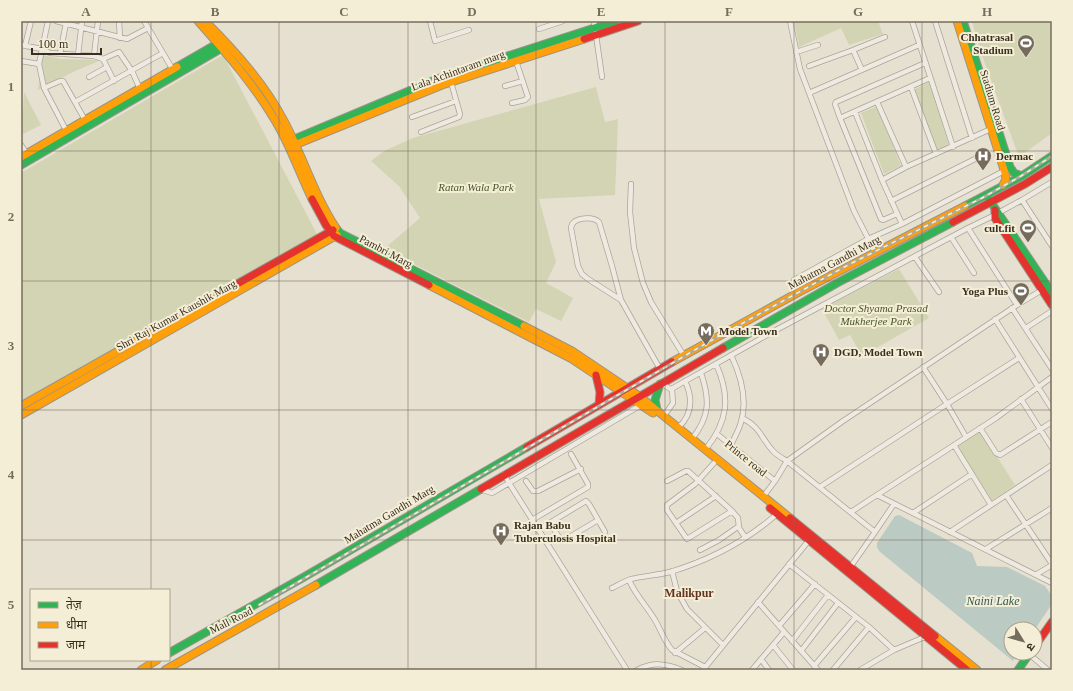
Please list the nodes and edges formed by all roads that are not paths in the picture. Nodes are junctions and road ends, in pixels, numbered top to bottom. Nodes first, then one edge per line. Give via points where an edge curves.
1 (31, 21) edge
2 (48, 21) edge
3 (56, 21) edge
4 (82, 21) edge
5 (98, 21) edge
6 (120, 21) edge
7 (144, 21) edge
8 (198, 21) edge
9 (206, 21) edge
10 (430, 21) edge
11 (563, 21) edge
12 (616, 21) edge
13 (638, 21) edge
14 (790, 21) edge
15 (912, 21) edge
16 (935, 21) edge
17 (957, 21) edge
18 (963, 21) edge
19 (66, 22) edge
20 (595, 24) edge
21 (82, 28) junction
22 (148, 28) junction
23 (539, 29) dead end
24 (469, 30) dead end
25 (97, 31) junction
26 (596, 36) junction
27 (885, 37) dead end
28 (120, 38) junction
29 (224, 44) junction
30 (23, 45) edge
31 (818, 45) dead end
32 (919, 45) junction
33 (42, 49) junction
34 (853, 50) junction
35 (796, 52) junction
36 (163, 53) junction
37 (60, 54) junction
38 (78, 55) junction
39 (94, 56) junction
40 (103, 59) junction
41 (21, 61) edge
42 (516, 61) junction
43 (925, 63) junction
44 (39, 64) junction
45 (809, 66) dead end
46 (107, 67) junction
47 (173, 70) junction
48 (862, 70) junction
49 (132, 71) junction
50 (89, 77) dead end
51 (602, 77) dead end
52 (930, 78) junction
53 (114, 80) junction
54 (523, 81) junction
55 (450, 82) junction
56 (505, 86) dead end
57 (911, 86) junction
58 (44, 88) junction
59 (142, 92) junction
60 (809, 93) junction
61 (456, 101) junction
62 (75, 102) junction
63 (877, 102) junction
64 (512, 103) dead end
65 (855, 112) junction
66 (412, 117) dead end
67 (840, 118) junction
68 (85, 120) junction
69 (994, 128) junction
70 (421, 132) dead end
71 (68, 134) junction
72 (972, 138) junction
73 (21, 144) edge
74 (291, 144) junction
75 (953, 147) junction
76 (936, 154) junction
77 (985, 154) dead end
78 (24, 156) edge
79 (1052, 156) edge
80 (21, 165) edge
81 (906, 167) junction
82 (1052, 167) edge
83 (1004, 171) junction
84 (1022, 176) junction
85 (882, 180) junction
86 (1052, 182) edge
87 (631, 184) dead end
88 (1003, 185) junction
89 (986, 195) junction
90 (891, 200) junction
91 (1022, 200) junction
92 (994, 210) junction
93 (897, 214) junction
94 (902, 224) junction
95 (968, 228) junction
96 (335, 232) junction
97 (951, 237) junction
98 (868, 239) junction
99 (1052, 246) edge
100 (875, 252) junction
101 (915, 257) junction
102 (974, 273) dead end
103 (794, 280) dead end
104 (1047, 286) edge
105 (939, 292) dead end
106 (1052, 293) edge
107 (621, 300) junction
108 (469, 302) junction
109 (1017, 305) junction
110 (1052, 305) edge
111 (1012, 308) junction
112 (1052, 311) edge
113 (185, 313) junction
114 (995, 319) junction
115 (189, 320) junction
116 (1026, 328) junction
117 (731, 355) junction
118 (684, 356) junction
119 (1019, 358) junction
120 (716, 364) junction
121 (923, 367) junction
122 (1052, 369) edge
123 (660, 370) junction
124 (701, 373) junction
125 (596, 375) junction
126 (1052, 377) edge
127 (685, 381) junction
128 (661, 383) junction
129 (1038, 388) junction
130 (623, 390) junction
131 (672, 390) junction
132 (48, 395) junction
133 (636, 398) junction
134 (1022, 399) junction
135 (946, 404) junction
136 (599, 405) junction
137 (642, 405) junction
138 (21, 406) edge
139 (1052, 409) edge
140 (656, 410) junction
141 (21, 415) edge
142 (664, 416) junction
143 (742, 418) junction
144 (1052, 422) edge
145 (678, 428) junction
146 (980, 428) junction
147 (1040, 430) junction
148 (717, 434) junction
149 (966, 437) junction
150 (692, 439) junction
151 (731, 445) junction
152 (954, 445) junction
153 (1052, 448) edge
154 (705, 450) junction
155 (571, 454) dead end
156 (787, 461) junction
157 (714, 463) junction
158 (1052, 465) edge
159 (581, 469) junction
160 (504, 474) junction
161 (972, 474) junction
162 (698, 480) junction
163 (526, 481) dead end
164 (667, 481) dead end
165 (775, 481) junction
166 (509, 483) junction
167 (820, 487) junction
168 (480, 488) junction
169 (877, 495) junction
170 (1006, 495) junction
171 (716, 496) junction
172 (764, 497) junction
173 (894, 504) junction
174 (991, 505) junction
175 (1052, 508) edge
176 (732, 511) junction
177 (851, 512) junction
178 (913, 513) junction
179 (777, 514) junction
180 (532, 520) junction
181 (598, 520) junction
182 (550, 522) junction
183 (676, 523) junction
184 (1026, 524) junction
185 (738, 526) junction
186 (538, 530) junction
187 (605, 532) dead end
188 (875, 532) junction
189 (950, 532) junction
190 (745, 537) junction
191 (811, 538) junction
192 (687, 539) junction
193 (682, 543) dead end
194 (986, 549) junction
195 (700, 550) dead end
196 (789, 564) junction
197 (1052, 564) edge
198 (849, 569) junction
199 (672, 571) junction
200 (1037, 574) junction
201 (629, 580) junction
202 (1052, 583) edge
203 (815, 584) junction
204 (612, 588) dead end
205 (308, 590) joint
206 (828, 595) junction
207 (758, 602) junction
208 (838, 603) junction
209 (856, 617) junction
210 (779, 626) junction
211 (1051, 626) edge
212 (869, 627) junction
213 (213, 628) junction
214 (705, 628) junction
215 (784, 632) junction
216 (929, 635) junction
217 (1043, 636) edge
218 (219, 639) junction
219 (792, 641) junction
220 (723, 645) junction
221 (773, 645) junction
222 (894, 650) junction
223 (801, 651) junction
224 (170, 652) edge
225 (675, 653) junction
226 (761, 659) junction
227 (155, 661) edge
228 (1024, 661) edge
229 (1038, 661) edge
230 (704, 668) edge
231 (816, 668) edge
232 (141, 670) edge
233 (165, 670) edge
234 (627, 670) edge
235 (637, 670) edge
236 (682, 670) edge
237 (752, 670) edge
238 (769, 670) edge
239 (792, 670) edge
240 (833, 670) edge
241 (860, 670) edge
242 (967, 670) edge
243 (977, 670) edge
244 (1018, 670) edge
245 (1048, 670) edge

1 - 30 street
2 - 33 street
3 - 19 street
4 - 21 street
5 - 25 street
6 - 28 street
7 - 22 street
8 - 29 street
9 - 29 street
10 - 24 street via 435,41
11 - 23 street
12 - 20 street, Lala Achintaram marg
13 - 26 street, Lala Achintaram marg
14 - 35 street
15 - 32 street
16 - 72 street
17 - 69 street, Stadium Road
18 - 69 street, Stadium Road
19 - 21 street
19 - 37 street
20 - 26 street
20 - 74 street, Lala Achintaram marg via 440,78
21 - 25 street
21 - 38 street
22 - 28 street via 129,38
22 - 36 street
25 - 28 street
25 - 39 street
26 - 42 street, Lala Achintaram marg
26 - 51 street
27 - 34 street
29 - 47 street
29 - 59 street
29 - 74 street via 264,88 284,122
30 - 33 street
31 - 35 street
32 - 43 street
32 - 48 street
33 - 37 street
33 - 44 street
34 - 45 street
34 - 48 street
35 - 60 street
36 - 47 street
36 - 49 street
37 - 38 street
38 - 39 street
39 - 40 street
40 - 46 street
40 - 49 street via 120,52
41 - 44 street
42 - 54 street
42 - 55 street, Lala Achintaram marg
43 - 52 street
43 - 67 street via 836,102
44 - 58 street
46 - 50 street
46 - 53 street
47 - 59 street
48 - 60 street
49 - 53 street
49 - 59 street
52 - 57 street
52 - 75 street
53 - 62 street
54 - 56 street
54 - 64 street via 528,97
55 - 61 street
55 - 74 street, Lala Achintaram marg
57 - 63 street
57 - 76 street
58 - 62 street via 63,81
58 - 71 street
59 - 68 street
59 - 71 street
60 - 98 street via 854,211
61 - 66 street
61 - 70 street via 459,118
62 - 68 street
63 - 65 street
63 - 81 street
65 - 67 street
65 - 85 street
67 - 93 street via 881,219 885,220
68 - 71 street
69 - 72 street
69 - 83 street, Stadium Road
69 - 84 street, Stadium Road via 1010,167 1014,173
71 - 78 street
71 - 80 street
72 - 75 street
73 - 78 street
74 - 96 street
75 - 76 street
76 - 81 street
77 - 90 street
79 - 84 street, Mahatma Gandhi Marg
81 - 85 street
82 - 92 street, Mahatma Gandhi Marg
83 - 88 street, Stadium Road via 1006,179
83 - 94 street
84 - 88 street, Mahatma Gandhi Marg
85 - 90 street
86 - 91 street
87 - 118 street via 630,212 634,248 643,283
88 - 89 street, Mahatma Gandhi Marg
89 - 92 street
89 - 100 street, Mahatma Gandhi Marg
90 - 93 street
91 - 92 street
91 - 99 street
92 - 95 street
92 - 104 street
92 - 128 street, Mahatma Gandhi Marg via 837,283
93 - 94 street
94 - 98 street
95 - 97 street
95 - 109 street
96 - 108 street, Pambri Marg
96 - 113 street, Shri Raj Kumar Kaushik Marg
96 - 115 street, Shri Raj Kumar Kaushik Marg
97 - 101 street
97 - 102 street
98 - 100 street
98 - 103 street
100 - 118 street, Mahatma Gandhi Marg
101 - 105 street
101 - 117 street
104 - 106 street
104 - 109 street
104 - 110 street
107 - 107 street via 582,274 578,266 571,228 576,220 593,218 599,222
107 - 123 street
108 - 125 street, Pambri Marg
108 - 130 street, Pambri Marg via 572,351
109 - 111 street
111 - 114 street
111 - 116 street
112 - 116 street
113 - 115 street
113 - 132 street, Shri Raj Kumar Kaushik Marg
114 - 119 street
114 - 121 street
115 - 132 street, Shri Raj Kumar Kaushik Marg
116 - 122 street
117 - 120 street
117 - 143 street via 743,387
118 - 123 street, Mahatma Gandhi Marg
119 - 129 street
119 - 135 street
120 - 124 street
120 - 148 street via 726,399
121 - 135 street
121 - 156 street
123 - 130 street, Mahatma Gandhi Marg
124 - 127 street
124 - 150 street via 707,389 708,404 700,429
125 - 130 street, Pambri Marg
125 - 136 street via 600,392
126 - 129 street
127 - 131 street
127 - 145 street via 691,404 686,418
128 - 131 street
128 - 133 street, Mahatma Gandhi Marg
128 - 140 street via 655,400
129 - 134 street
129 - 139 street
130 - 133 street
130 - 136 street, Mahatma Gandhi Marg
131 - 142 street via 673,403
132 - 138 street, Shri Raj Kumar Kaushik Marg
132 - 141 street, Shri Raj Kumar Kaushik Marg
133 - 137 street
133 - 140 street
133 - 160 street, Mahatma Gandhi Marg
134 - 146 street
134 - 147 street
135 - 149 street
135 - 167 street
136 - 213 street, Mahatma Gandhi Marg
137 - 157 street
137 - 166 street
140 - 142 street
142 - 145 street
143 - 151 street
143 - 156 street via 754,425 772,450
144 - 147 street
145 - 150 street
146 - 147 street via 996,453 1000,455
146 - 149 street
147 - 153 street
148 - 151 street, Prince road
148 - 154 street
149 - 152 street
150 - 154 street
151 - 165 street, Prince road
152 - 161 street
152 - 169 street
154 - 172 street
155 - 159 street
156 - 165 street
156 - 167 street
157 - 162 street
157 - 179 street
158 - 170 street
159 - 163 street via 538,491 533,491
159 - 180 street via 588,487
160 - 166 street
160 - 168 street, Mahatma Gandhi Marg
161 - 174 street
161 - 178 street
162 - 164 street via 686,471
162 - 171 street
162 - 183 street via 667,505 667,510
165 - 172 street
166 - 168 street via 492,493
166 - 180 street
167 - 177 street
168 - 205 street, Mahatma Gandhi Marg
169 - 173 street
169 - 177 street
170 - 174 street
170 - 184 street
171 - 176 street
171 - 183 street
172 - 191 street
173 - 178 street
173 - 188 street
174 - 189 street
175 - 184 street
176 - 185 street via 738,518
176 - 192 street
177 - 188 street
178 - 189 street
179 - 190 street
179 - 191 street
180 - 186 street
181 - 182 street via 563,541
181 - 182 street via 586,501
181 - 187 street
182 - 186 street
183 - 192 street
184 - 194 street
184 - 197 street
185 - 190 street
185 - 195 street
186 - 234 street
188 - 198 street
189 - 194 street
190 - 199 street via 713,556
191 - 196 street
191 - 198 street
192 - 193 street
194 - 200 street
196 - 203 street
196 - 207 street
197 - 200 street
198 - 216 street
199 - 201 street
199 - 214 street via 677,591 687,609
200 - 202 street
201 - 204 street
201 - 225 street via 655,620 668,646
203 - 206 street
203 - 210 street
205 - 218 street, Mall Road
206 - 208 street
206 - 219 street
207 - 210 street
207 - 220 street
208 - 209 street
208 - 223 street
209 - 212 street
209 - 231 street
210 - 215 street
211 - 217 street
212 - 222 street
212 - 240 street
213 - 218 street
213 - 224 street, Mahatma Gandhi Marg
214 - 220 street
214 - 225 street
215 - 219 street
215 - 221 street
216 - 222 street
216 - 242 street
216 - 243 street
218 - 233 street, Mall Road
219 - 223 street
220 - 230 street
221 - 226 street
221 - 239 street
222 - 241 street
223 - 231 street
225 - 230 street
226 - 237 street
226 - 238 street
227 - 232 street
228 - 244 street
229 - 245 street
235 - 236 street via 657,664

